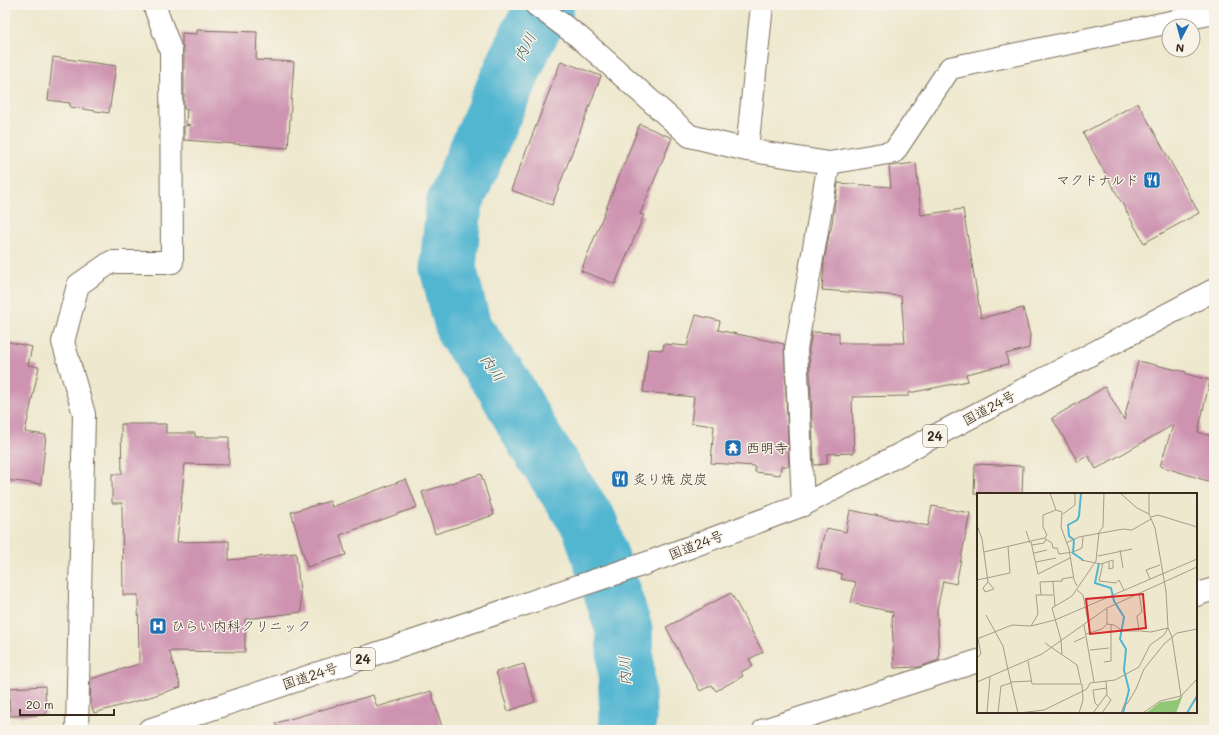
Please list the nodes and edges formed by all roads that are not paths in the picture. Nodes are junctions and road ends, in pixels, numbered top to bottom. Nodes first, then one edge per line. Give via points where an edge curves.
1 (154, 5) edge
2 (536, 5) edge
3 (762, 5) edge
4 (1214, 13) edge
5 (747, 150) junction
6 (829, 162) junction
7 (1214, 290) edge
8 (803, 505) junction
9 (1214, 589) edge
10 (1197, 595) edge
11 (977, 661) edge
12 (77, 730) edge
13 (149, 730) edge
14 (764, 730) edge

1 - 12 main road via 171,51 172,262 111,262 78,285 63,342 84,414
2 - 5 main road via 579,37 690,136
3 - 5 main road
4 - 6 main road via 950,68 894,152
5 - 6 main road
6 - 8 main road via 796,349
7 - 8 main road, 国道24号 / 24
8 - 13 main road, 国道24号 / 24 via 647,563
9 - 10 main road
11 - 14 main road

